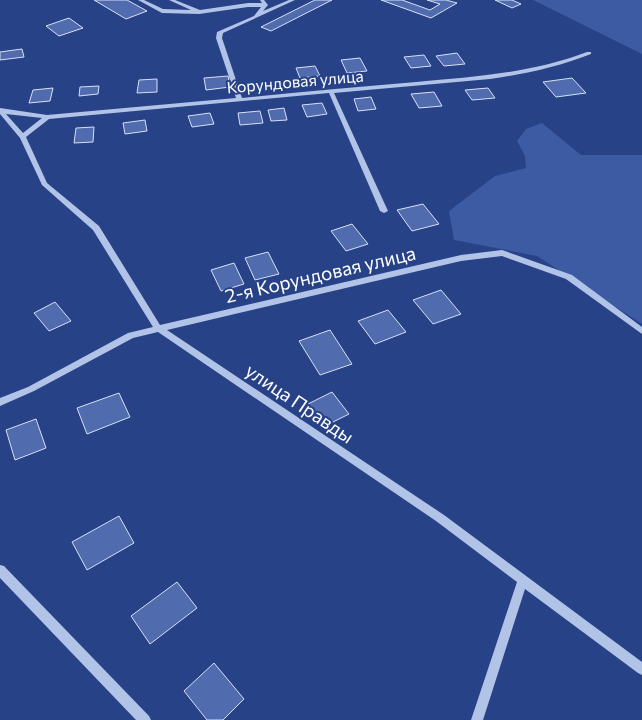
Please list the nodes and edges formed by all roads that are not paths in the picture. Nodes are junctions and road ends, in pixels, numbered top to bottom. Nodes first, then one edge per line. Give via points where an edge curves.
1 (140, 0) edge
2 (171, 0) edge
3 (293, 0) edge
4 (264, 3) edge
5 (199, 12) junction
6 (256, 16) junction
7 (589, 53) dead end
8 (331, 92) junction
9 (240, 100) junction
10 (0, 110) edge
11 (47, 116) junction
12 (23, 137) junction
13 (384, 211) dead end
14 (158, 328) junction
15 (642, 332) edge
16 (0, 402) edge
17 (0, 570) edge
18 (523, 579) junction
19 (642, 669) edge
20 (145, 720) edge
21 (477, 720) edge

1 - 5 street via 162,11
2 - 5 street
3 - 6 street
4 - 5 street
4 - 6 street
6 - 9 street via 220,32 219,38
7 - 8 street, Корундовая улица via 537,71
8 - 9 street, Корундовая улица
8 - 13 street
9 - 11 street, Корундовая улица
10 - 11 street, Корундовая улица
10 - 12 street, улица Правды
11 - 12 street
12 - 14 street, улица Правды via 44,184 96,228
14 - 15 street, 2-я Корундовая улица via 461,258 502,253 569,277
14 - 16 street, 2-я Корундовая улица via 131,335 31,389
14 - 18 street, улица Правды via 432,513
17 - 20 street
18 - 19 street, улица Правды
18 - 21 street

